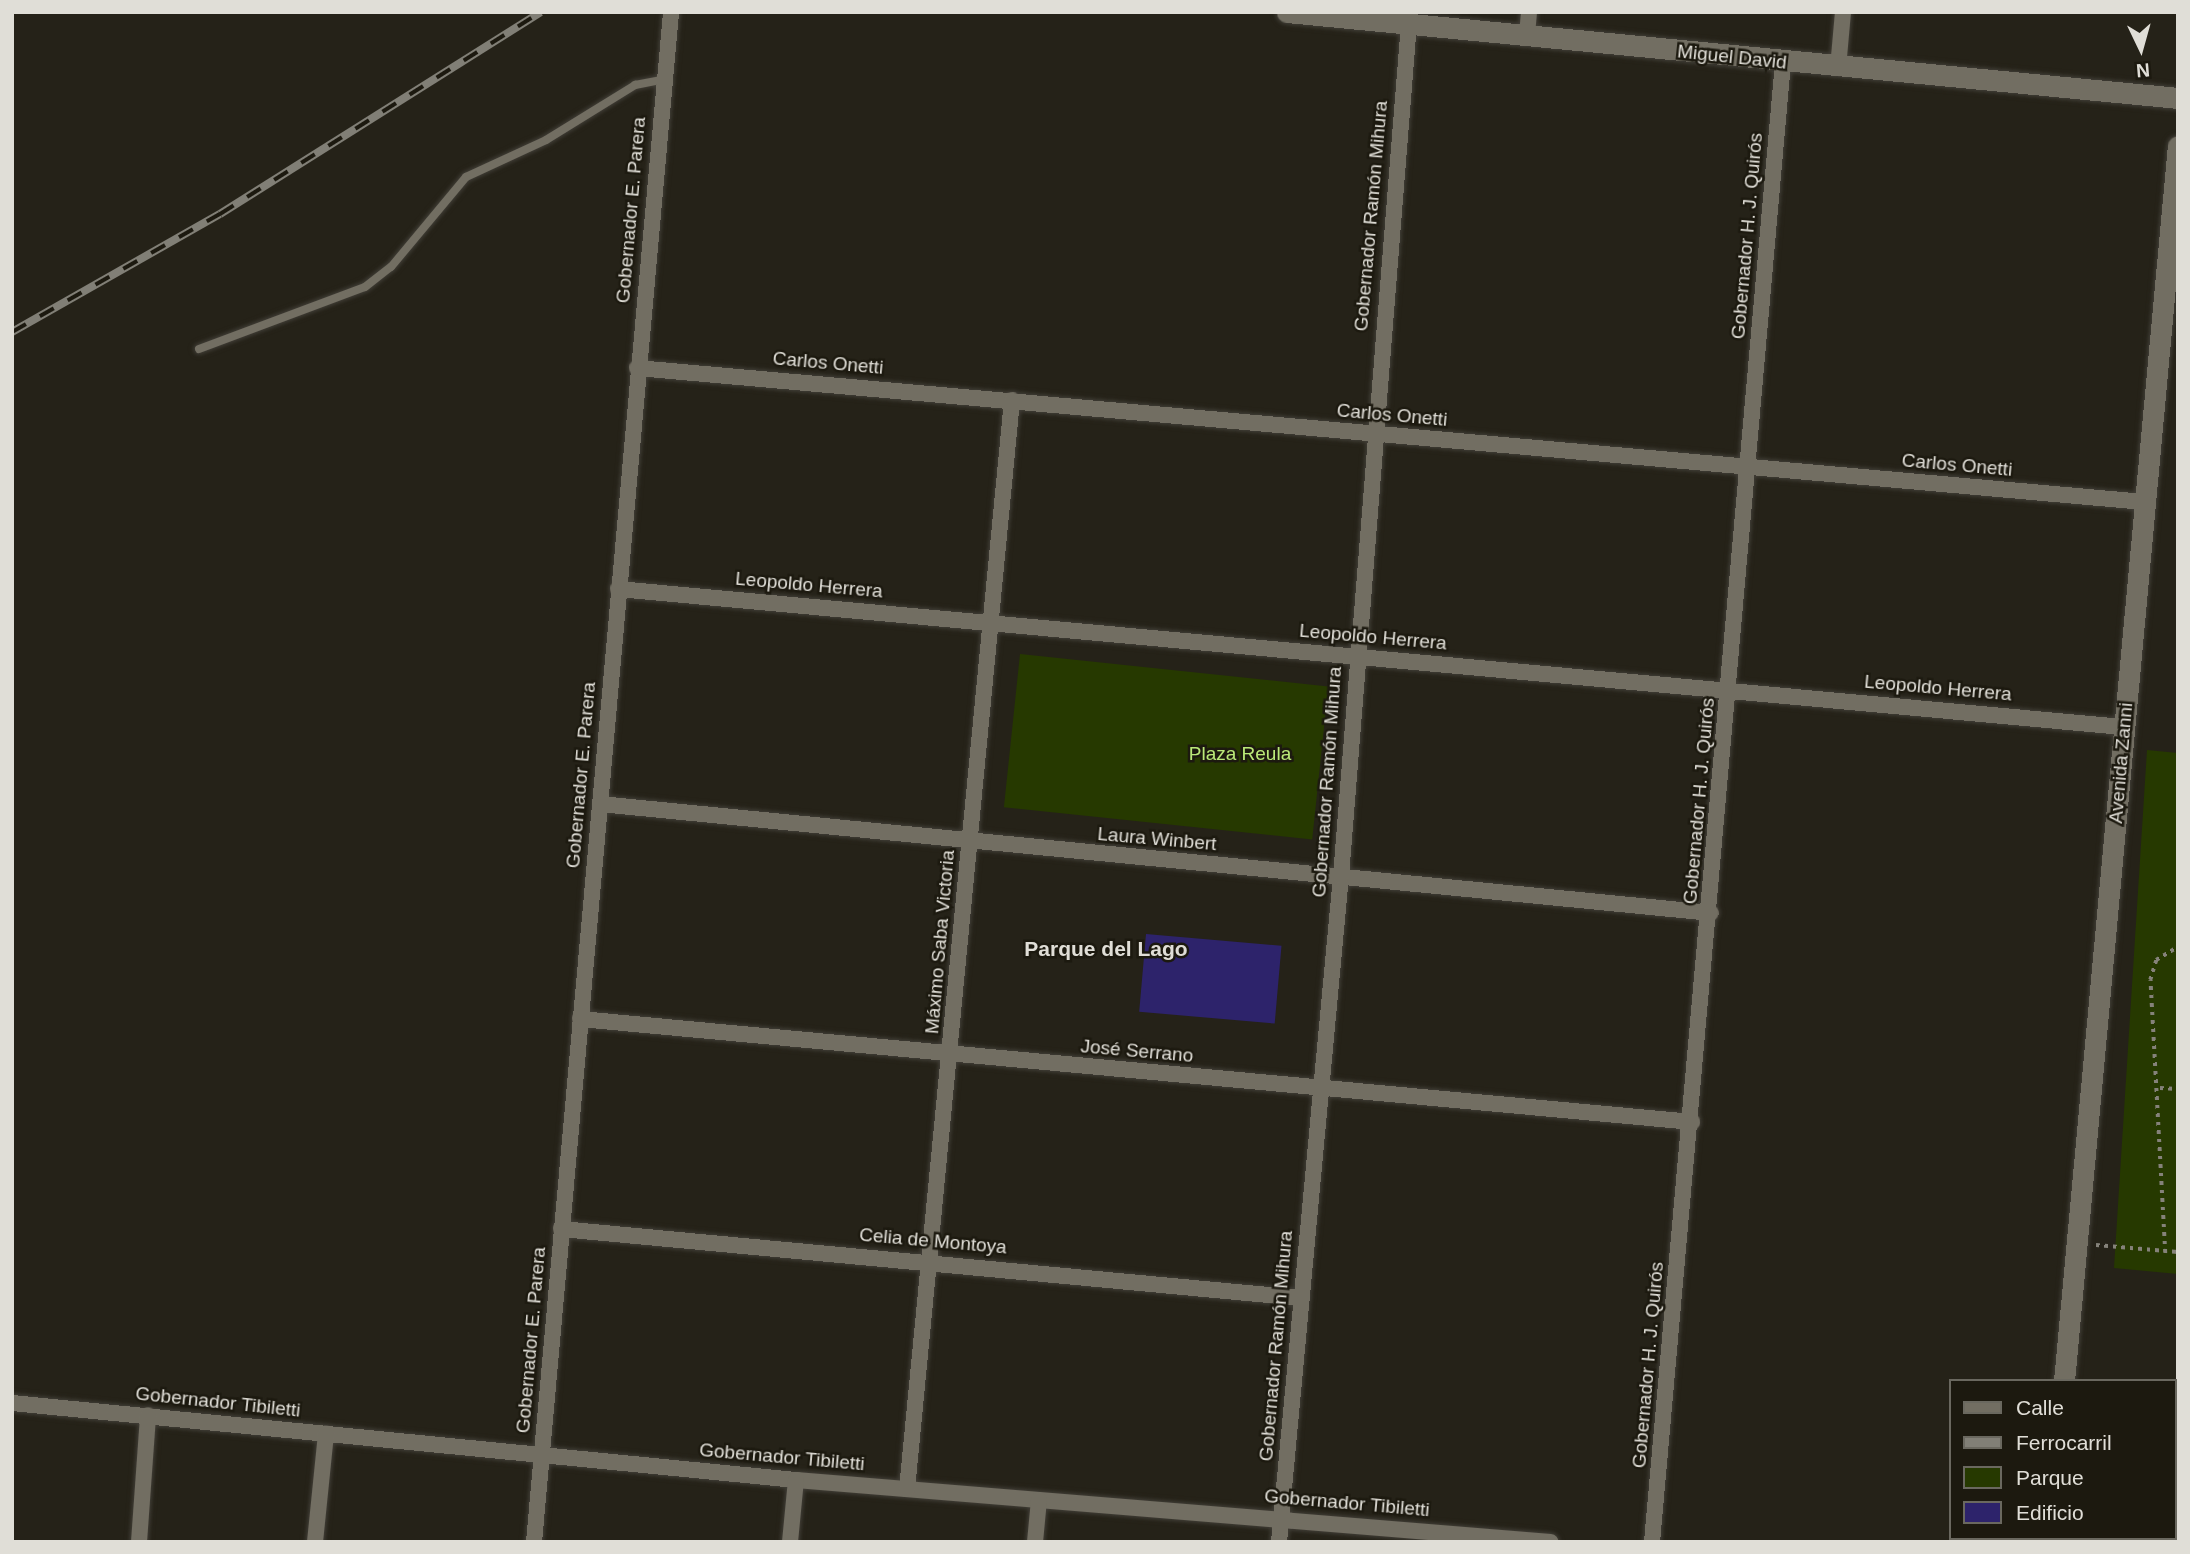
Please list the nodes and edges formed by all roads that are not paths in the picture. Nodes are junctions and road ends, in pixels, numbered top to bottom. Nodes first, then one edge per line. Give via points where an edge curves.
1 (671, 12) edge
2 (1287, 12) edge
3 (1529, 12) edge
4 (1843, 12) edge
5 (1409, 24) junction
6 (1527, 35) junction
7 (1783, 63) junction
8 (1838, 68) junction
9 (665, 79) junction
10 (2178, 98) edge
11 (2178, 146) edge
12 (2172, 259) edge
13 (199, 349) dead end
14 (638, 368) junction
15 (1012, 400) junction
16 (1373, 434) junction
17 (1748, 470) junction
18 (2144, 502) junction
19 (618, 589) junction
20 (992, 623) junction
21 (1357, 657) junction
22 (1730, 689) junction
23 (2124, 727) junction
24 (600, 804) junction
25 (971, 845) junction
26 (1341, 876) junction
27 (1711, 913) junction
28 (580, 1019) junction
29 (951, 1055) junction
30 (1322, 1088) junction
31 (1692, 1122) junction
32 (561, 1229) junction
33 (930, 1262) junction
34 (1301, 1298) junction
35 (2064, 1379) edge
36 (12, 1403) edge
37 (148, 1415) junction
38 (326, 1434) junction
39 (542, 1455) junction
40 (796, 1480) junction
41 (906, 1489) junction
42 (1039, 1500) junction
43 (1281, 1518) junction
44 (139, 1542) edge
45 (316, 1542) edge
46 (534, 1542) edge
47 (790, 1542) edge
48 (1035, 1542) edge
49 (1279, 1542) edge
50 (1549, 1542) edge
51 (1653, 1542) edge

1 - 9 street, Gobernador E. Parera
2 - 5 main road, Miguel David
3 - 6 street
4 - 8 street
5 - 6 main road, Miguel David
5 - 16 street, Gobernador Ramón Mihura
6 - 7 main road, Miguel David
7 - 8 main road, Miguel David
7 - 17 street, Gobernador H. J. Quirós
8 - 10 main road, Miguel David
9 - 13 lane via 635,85 546,140 466,177 391,267 365,287
9 - 14 street, Gobernador E. Parera
11 - 12 main road, Avenida Zanni
12 - 18 main road, Avenida Zanni
14 - 15 street, Carlos Onetti
14 - 19 street, Gobernador E. Parera
15 - 16 street, Carlos Onetti
15 - 20 street, Máximo Saba Victoria
16 - 17 street, Carlos Onetti
16 - 21 street, Gobernador Ramón Mihura
17 - 18 street, Carlos Onetti
17 - 22 street, Gobernador H. J. Quirós
18 - 23 main road, Avenida Zanni
19 - 20 street, Leopoldo Herrera
19 - 24 street, Gobernador E. Parera
20 - 21 street, Leopoldo Herrera
20 - 25 street, Máximo Saba Victoria
21 - 22 street, Leopoldo Herrera
21 - 26 street, Gobernador Ramón Mihura
22 - 23 street, Leopoldo Herrera
22 - 27 street, Gobernador H. J. Quirós
23 - 35 main road, Avenida Zanni
24 - 25 street, Laura Winbert
24 - 28 street, Gobernador E. Parera
25 - 26 street, Laura Winbert
25 - 29 street, Máximo Saba Victoria
26 - 27 street, Laura Winbert
26 - 30 street, Gobernador Ramón Mihura
27 - 31 street, Gobernador H. J. Quirós
28 - 29 street, José Serrano
28 - 32 street, Gobernador E. Parera
29 - 30 street, José Serrano
29 - 33 street, Máximo Saba Victoria
30 - 31 street, José Serrano
30 - 34 street, Gobernador Ramón Mihura
31 - 51 street, Gobernador H. J. Quirós
32 - 33 street, Celia de Montoya
32 - 39 street, Gobernador E. Parera
33 - 34 street, Celia de Montoya
33 - 41 street, Máximo Saba Victoria
34 - 43 street, Gobernador Ramón Mihura
36 - 37 street, Gobernador Tibiletti
37 - 38 street, Gobernador Tibiletti
37 - 44 street
38 - 39 street, Gobernador Tibiletti
38 - 45 street
39 - 40 street, Gobernador Tibiletti
39 - 46 street, Gobernador E. Parera
40 - 41 street, Gobernador Tibiletti
40 - 47 street
41 - 42 street, Gobernador Tibiletti
42 - 43 street, Gobernador Tibiletti
42 - 48 street
43 - 49 street, Gobernador Ramón Mihura
43 - 50 street, Gobernador Tibiletti

